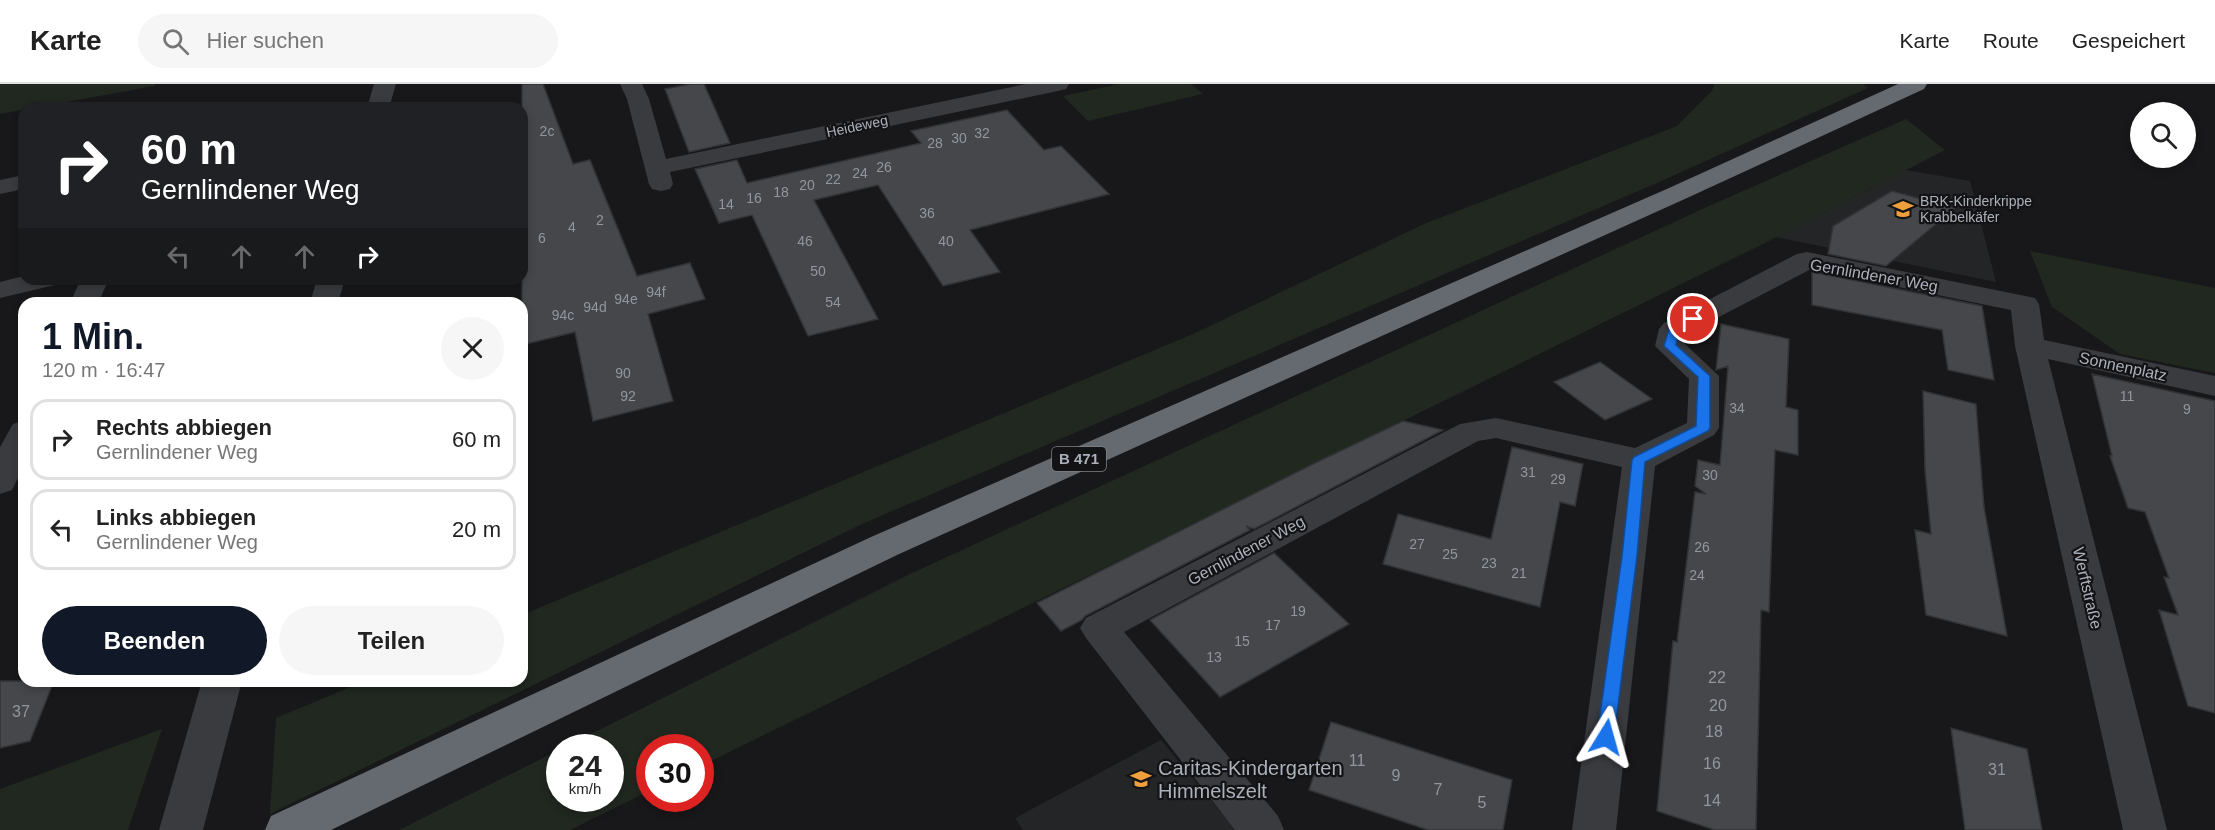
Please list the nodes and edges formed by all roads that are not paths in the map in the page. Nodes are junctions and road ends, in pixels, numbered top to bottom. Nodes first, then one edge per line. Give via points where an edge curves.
1 (385, 84) edge
2 (631, 84) edge
3 (1058, 84) edge
4 (1916, 84) edge
5 (378, 102) edge
6 (18, 183) edge
7 (0, 187) edge
8 (20, 285) edge
9 (0, 290) edge
10 (2025, 304) joint
11 (2030, 346) junction
12 (2215, 386) edge
13 (18, 444) edge
14 (1639, 460) junction
15 (0, 482) edge
16 (220, 687) edge
17 (180, 830) edge
18 (287, 830) edge
19 (1262, 830) edge
20 (1594, 830) edge
21 (2145, 830) edge

1 - 5 street
2 - 3 street, Heideweg via 658,176
4 - 18 highway, B 471 via 884,546
6 - 7 street
8 - 9 street
10 - 11 street, Werftstraße
10 - 14 street, Gernlindener Weg via 1807,260 1674,329 1670,346 1704,376 1703,428
11 - 12 street, Sonnenplatz
11 - 21 street, Werftstraße
13 - 15 street
14 - 19 street, Gernlindener Weg via 1496,428 1471,431 1099,628
14 - 20 street
16 - 17 street

